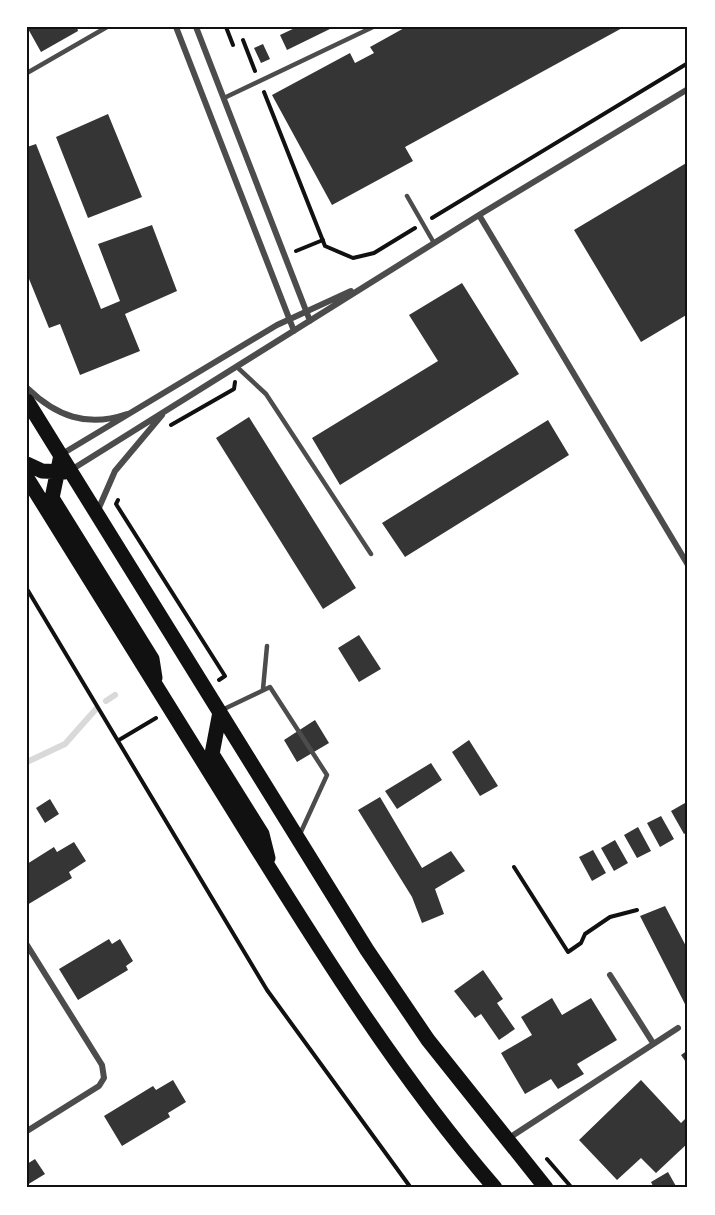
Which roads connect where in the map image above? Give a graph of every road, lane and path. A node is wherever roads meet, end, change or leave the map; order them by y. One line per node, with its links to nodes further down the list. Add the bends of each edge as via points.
1 (107, 27): 9 (lane)
2 (176, 27): 21 (street)
3 (196, 27): 12 (street)
4 (226, 27): 7 (path)
5 (373, 27): 10 (lane)
6 (243, 40): 10 (path)
7 (233, 45)
8 (688, 63): 15 (path)
9 (27, 73)
10 (260, 81): 12 (lane); 16 (path)
11 (688, 89): 14 (street)
12 (224, 98): 20 (street)
13 (407, 196): 15 (lane)
14 (479, 215): 17 (street); 37 (street)
15 (423, 224): 16 (path, via 374,253 353,258 326,246); 17 (lane)
16 (323, 240): 18 (path)
17 (434, 243): 19 (street)
18 (293, 252)
19 (370, 282): 20 (street); 22 (street)
20 (307, 309): 21 (street); 22 (street)
21 (288, 319): 23 (street); 28 (street)
22 (310, 321): 23 (street)
23 (294, 331): 24 (street)
24 (237, 367): 27 (street); 29 (path, via 234,389); 36 (lane, via 257,384 284,420)
25 (27, 388): 28 (street, via 49,407 72,418 99,420)
26 (27, 401): 30 (highway)
27 (168, 408): 32 (street); 35 (street, via 115,471)
28 (140, 409): 30 (street)
29 (165, 429)
30 (61, 455): 32 (highway)
31 (27, 464): 32 (highway, via 42,471)
32 (64, 472): 35 (highway); 41 (highway, via 52,498 152,659)
33 (27, 478): 41 (highway)
34 (120, 494): 40 (path, via 116,504 225,676)
35 (98, 513): 43 (highway)
36 (371, 554)
37 (688, 565)
38 (27, 589): 45 (path)
39 (267, 646): 42 (lane)
40 (215, 682)
41 (157, 687): 48 (highway)
42 (263, 689): 43 (lane); 46 (lane, via 270,687 327,775)
43 (220, 712): 46 (highway); 48 (highway, via 212,754 262,834)
44 (157, 718): 45 (path)
45 (119, 741): 56 (path, via 267,990)
46 (298, 838): 55 (highway, via 428,1040)
47 (514, 867): 49 (path, via 568,952 610,917)
48 (272, 872): 57 (highway, via 372,1028 440,1122)
49 (637, 910)
50 (27, 945): 54 (street, via 102,1065 104,1078 99,1086)
51 (610, 975): 53 (street)
52 (678, 1028): 53 (street)
53 (653, 1043): 55 (street)
54 (27, 1131)
55 (506, 1140): 58 (highway)
56 (411, 1188)
57 (495, 1188)
58 (546, 1188)

